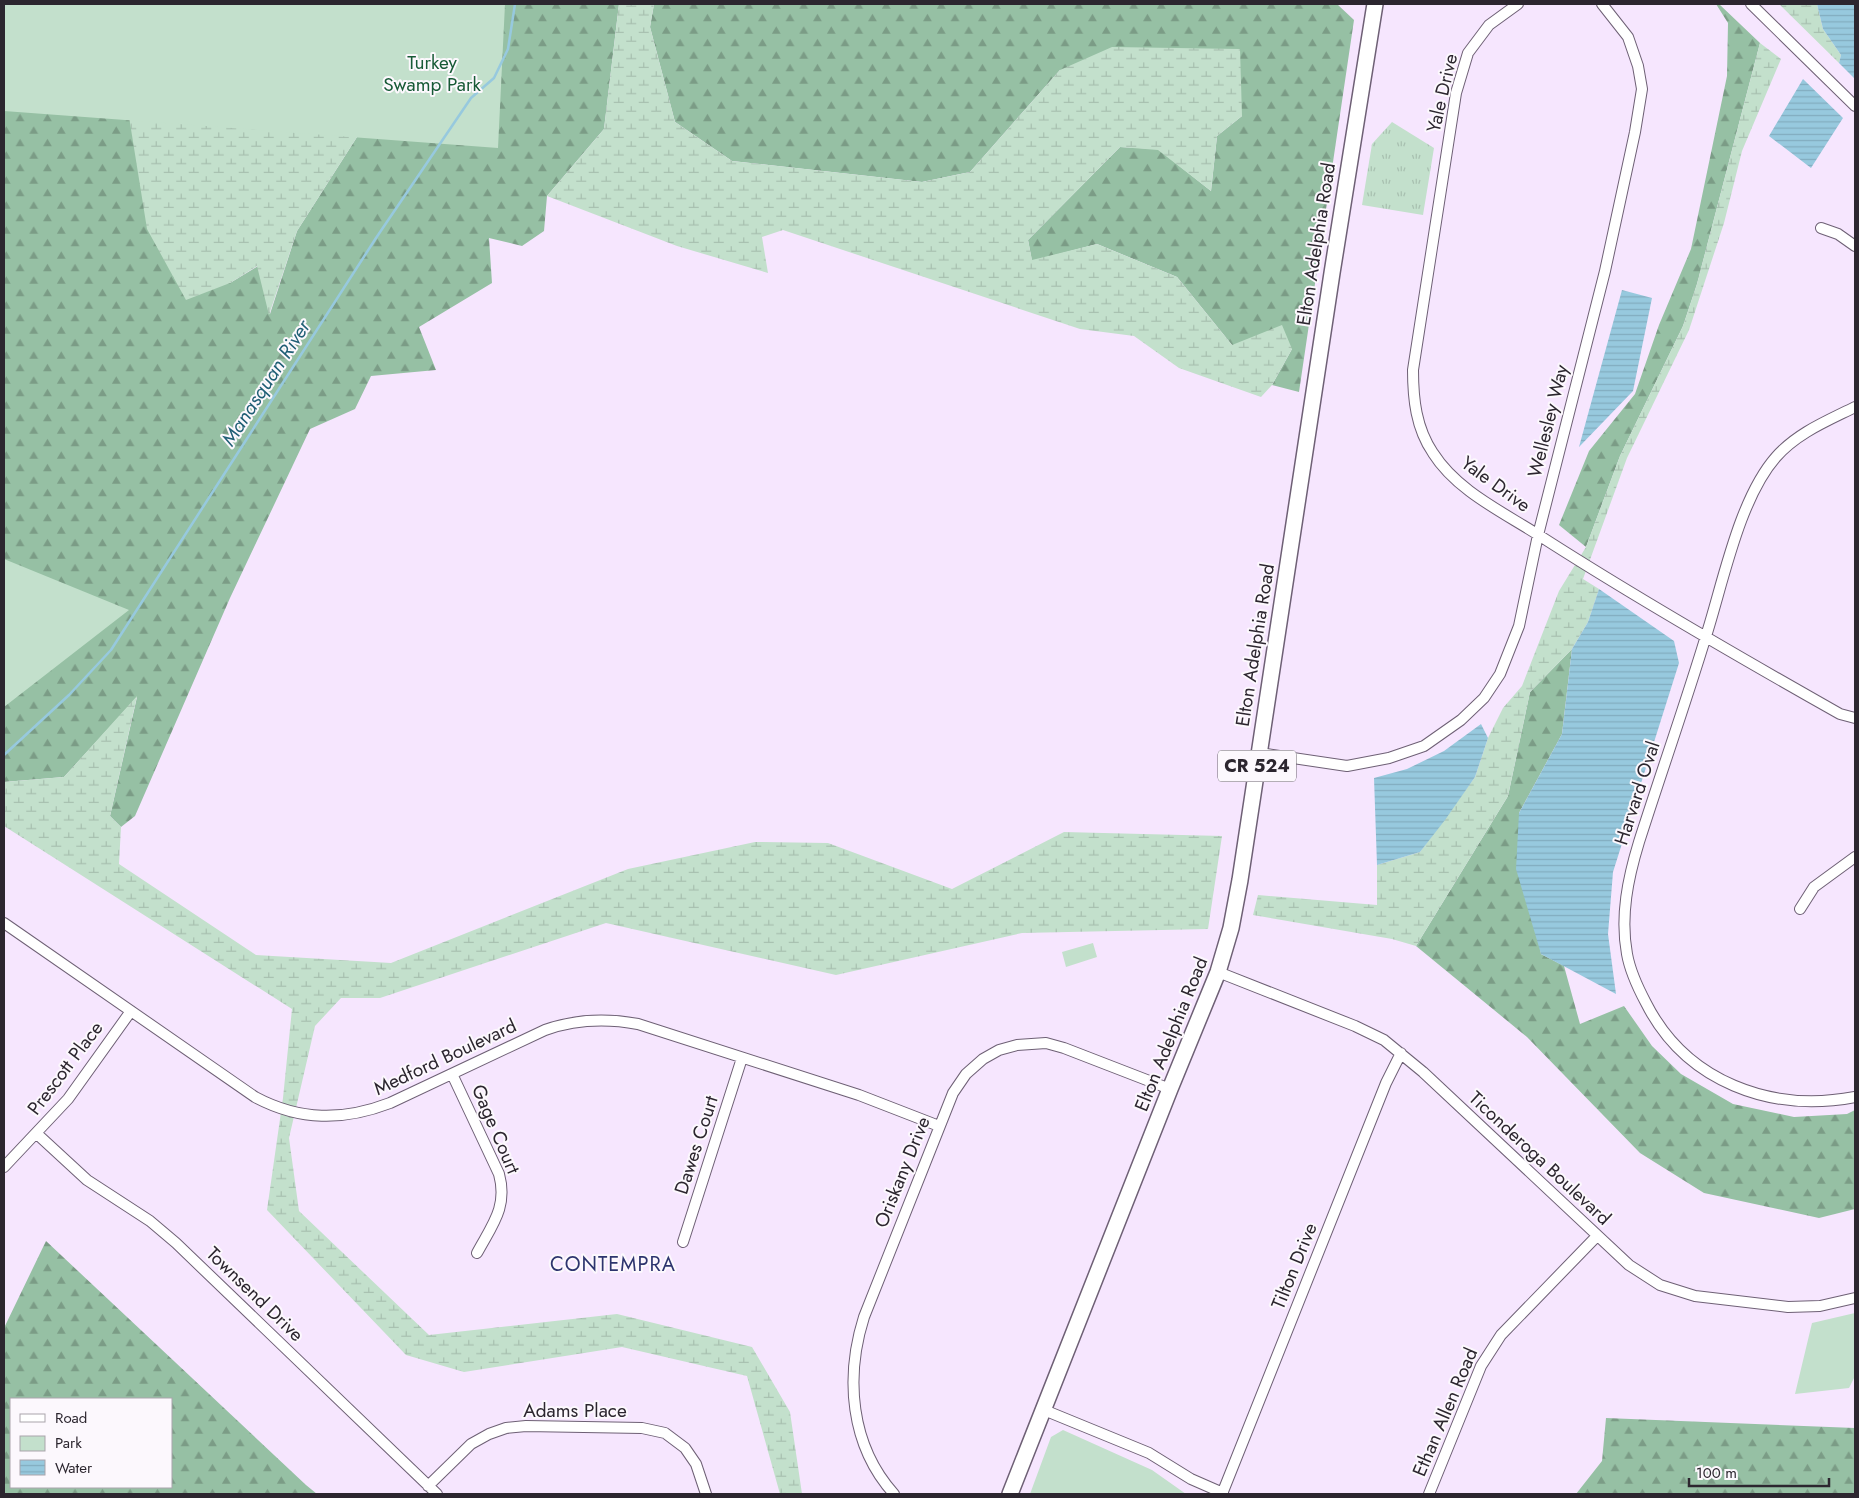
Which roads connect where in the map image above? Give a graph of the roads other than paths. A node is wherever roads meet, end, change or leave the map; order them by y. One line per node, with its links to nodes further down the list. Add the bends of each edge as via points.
1 (1375, 4): 12 (main road, Elton Adelphia Road / CR 524)
2 (1518, 4): 9 (street, Yale Drive, via 1489,25 1468,53 1456,93 1413,370 1413,393 1424,437 1449,473 1469,490)
3 (1602, 4): 9 (street, Wellesley Way, via 1628,37 1642,90 1605,271)
4 (1751, 4): 5 (street)
5 (1855, 106)
6 (1821, 228): 7 (street, via 1838,234)
7 (1855, 246)
8 (1855, 407): 10 (street, Harvard Oval, via 1802,434 1776,457 1761,478 1743,515)
9 (1538, 535): 10 (street, Yale Drive); 12 (street, Wellesley Way, via 1519,626 1500,674 1484,698 1461,720 1424,746 1389,758 1346,766)
10 (1706, 638): 11 (street, Yale Drive, via 1840,714); 22 (street, Harvard Oval, via 1631,869 1624,933 1633,976 1660,1028 1688,1057 1722,1080 1755,1093 1787,1100 1815,1102)
11 (1855, 718)
12 (1259, 753): 16 (main road, Elton Adelphia Road / CR 524, via 1231,928)
13 (1855, 858): 14 (street, via 1814,887)
14 (1800, 909)
15 (4, 923): 17 (street, Medford Boulevard)
16 (1218, 972): 18 (street, Ticonderoga Boulevard, via 1355,1026 1384,1040); 21 (main road, Elton Adelphia Road / CR 524)
17 (131, 1011): 20 (street, Medford Boulevard, via 255,1097 286,1110 330,1116 359,1114); 24 (street, Prescott Place, via 68,1099)
18 (1401, 1053): 26 (street, Ticonderoga Boulevard); 32 (street, Tilton Drive)
19 (742, 1058): 20 (street, Medford Boulevard, via 638,1024 592,1020 544,1030); 23 (street, Medford Boulevard, via 859,1095); 27 (street, Dawes Court)
20 (452, 1074): 28 (street, Gage Court, via 502,1185 500,1208)
21 (1170, 1090): 23 (street, Oriskany Drive, via 1064,1048 1022,1044 994,1052 966,1074 953,1093); 30 (main road, Elton Adelphia Road / CR 524)
22 (1855, 1096)
23 (939, 1126): 35 (street, Oriskany Drive, via 856,1345 852,1381 858,1427 873,1464)
24 (36, 1133): 25 (street, Prescott Place); 31 (street, Townsend Drive, via 88,1180 176,1242)
25 (4, 1167)
26 (1596, 1236): 29 (street, Ticonderoga Boulevard, via 1629,1266 1677,1292 1788,1307 1820,1306); 37 (street, Ethan Allen Road, via 1490,1350)
27 (682, 1242)
28 (477, 1253)
29 (1855, 1298)
30 (1044, 1410): 32 (street, via 1149,1452); 36 (main road, Elton Adelphia Road / CR 524)
31 (428, 1486): 33 (street, Townsend Drive); 34 (street, Adams Place, via 471,1444 506,1428 642,1428 665,1433 685,1448 696,1464)
32 (1223, 1493)
33 (437, 1494)
34 (706, 1494)
35 (894, 1494)
36 (1010, 1494)
37 (1429, 1494)

